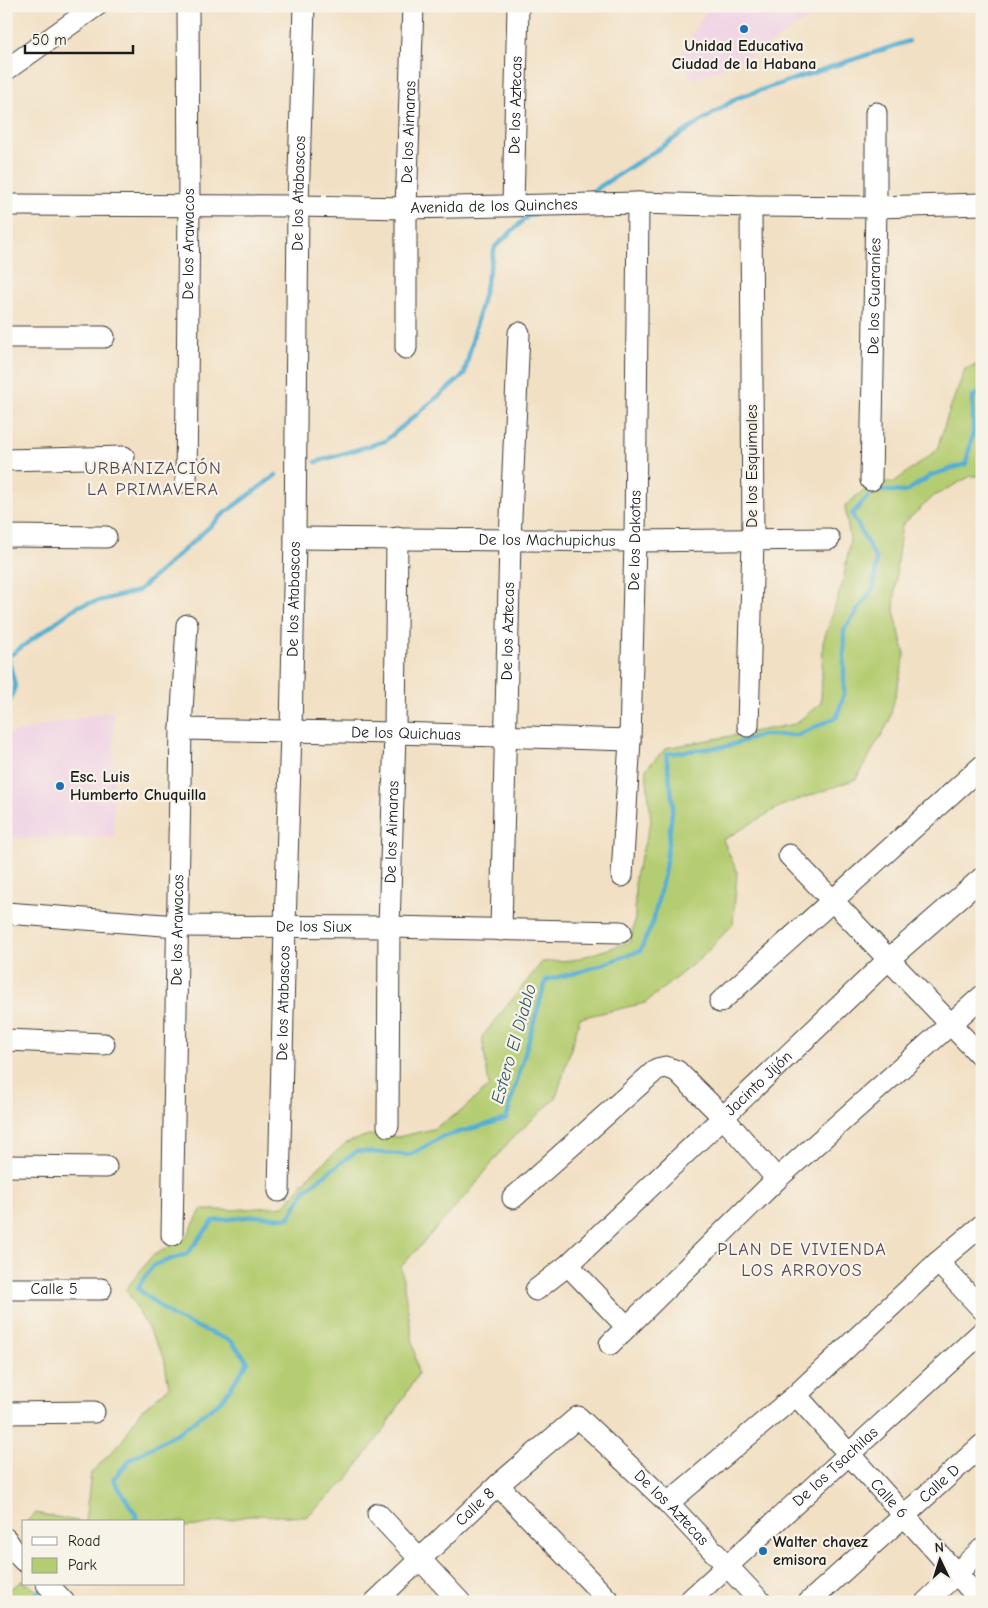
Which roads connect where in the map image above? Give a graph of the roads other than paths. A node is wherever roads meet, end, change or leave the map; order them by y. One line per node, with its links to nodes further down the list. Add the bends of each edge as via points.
1 (96, 6): 6 (street)
2 (188, 6): 11 (street, De los Arawacos)
3 (304, 6): 13 (street, De los Atabascos)
4 (412, 6): 16 (street, De los Aimaras)
5 (518, 6): 12 (street, De los Aztecas)
6 (6, 70)
7 (876, 113): 15 (street, De los Guaraníes)
8 (638, 203): 12 (street, Avenida de los Quinches); 14 (street, Avenida de los Quinches); 32 (street, De los Dakotas)
9 (982, 204): 15 (street, Avenida de los Quinches)
10 (6, 205): 11 (street, Avenida de los Quinches)
11 (189, 205): 13 (street, Avenida de los Quinches); 24 (street, De los Arawacos)
12 (513, 205): 16 (street, Avenida de los Quinches)
13 (298, 206): 16 (street, Avenida de los Quinches); 27 (street, De los Atabascos)
14 (751, 206): 15 (street, Avenida de los Quinches); 31 (street, De los Esquimales)
15 (876, 207): 23 (street, De los Guaraníes)
16 (406, 208): 20 (street, De los Aimaras)
17 (519, 333): 30 (street, De los Aztecas)
18 (6, 337): 19 (street)
19 (104, 337)
20 (406, 348)
21 (124, 457): 22 (street)
22 (6, 460)
23 (871, 480)
24 (186, 482)
25 (6, 536): 26 (street)
26 (106, 537)
27 (295, 538): 28 (street, De los Machupichus); 36 (street, De los Atabascos)
28 (396, 538): 30 (street, De los Machupichus); 37 (street, De los Aimaras)
29 (829, 539): 31 (street, De los Machupichus)
30 (510, 540): 32 (street, De los Machupichus); 38 (street, De los Aztecas)
31 (753, 540): 32 (street, De los Machupichus); 34 (street, De los Esquimales)
32 (635, 541): 39 (street, De los Dakotas)
33 (187, 625): 35 (street, De los Arawacos)
34 (748, 726)
35 (181, 729): 36 (street, De los Quichuas); 46 (street, De los Arawacos)
36 (291, 731): 37 (street, De los Quichuas); 47 (street, De los Atabascos)
37 (395, 733): 38 (street, De los Quichuas); 48 (street, De los Aimaras)
38 (506, 736): 39 (street, De los Quichuas); 49 (street, De los Aztecas)
39 (630, 740): 42 (street, De los Dakotas)
40 (982, 766): 44 (street)
41 (789, 855): 44 (street)
42 (622, 876)
43 (982, 878): 51 (street, Jacinto Jijón)
44 (833, 900): 51 (street); 53 (street)
45 (6, 913): 46 (street, De los Siux)
46 (177, 926): 47 (street, De los Siux); 66 (street, De los Arawacos)
47 (285, 926): 48 (street, De los Siux); 63 (street, De los Atabascos)
48 (389, 926): 49 (street, De los Siux); 59 (street, De los Aimaras)
49 (501, 930): 50 (street, De los Siux)
50 (621, 932)
51 (889, 960): 54 (street); 58 (street, Jacinto Jijón)
52 (982, 996): 54 (street)
53 (720, 1002)
54 (951, 1025): 57 (street); 62 (street)
55 (6, 1040): 56 (street)
56 (104, 1044)
57 (982, 1057)
58 (724, 1117): 62 (street); 64 (street, via 677,1070 657,1069); 68 (street, Jacinto Jijón)
59 (388, 1126)
60 (6, 1166): 61 (street)
61 (106, 1167)
62 (777, 1179): 73 (street)
63 (279, 1191)
64 (513, 1198)
65 (982, 1225): 67 (street)
66 (172, 1235)
67 (938, 1262): 72 (street); 76 (street)
68 (568, 1266): 71 (street, Jacinto Jijón); 73 (street)
69 (6, 1289): 70 (street, Calle 5)
70 (100, 1289)
71 (536, 1290)
72 (982, 1309)
73 (627, 1327): 75 (street)
74 (982, 1332): 81 (street, De los Tsachilas)
75 (610, 1344)
76 (796, 1395): 81 (street, Calle 6); 83 (street)
77 (94, 1412): 78 (street)
78 (6, 1413)
79 (578, 1417): 82 (street, Calle 8); 83 (street, De los Aztecas)
80 (982, 1446): 85 (street, Calle D)
81 (848, 1454): 85 (street, Calle 6); 88 (street, De los Tsachilas)
82 (498, 1485): 87 (street, Calle 8); 94 (street)
83 (668, 1503): 88 (street, De los Aztecas)
84 (378, 1514): 87 (street)
85 (904, 1515): 89 (street, Calle 6); 97 (street, Calle D)
86 (982, 1549): 89 (street)
87 (420, 1559): 92 (street, Calle 8); 93 (street)
88 (728, 1566): 95 (street, De los Tsachilas); 96 (street, De los Aztecas)
89 (957, 1574): 98 (street); 99 (street, Calle 6)
90 (48, 1586): 91 (street)
91 (64, 1602)
92 (375, 1602)
93 (460, 1602)
94 (610, 1602)
95 (688, 1602)
96 (761, 1602)
97 (809, 1602)
98 (926, 1602)
99 (982, 1602)

